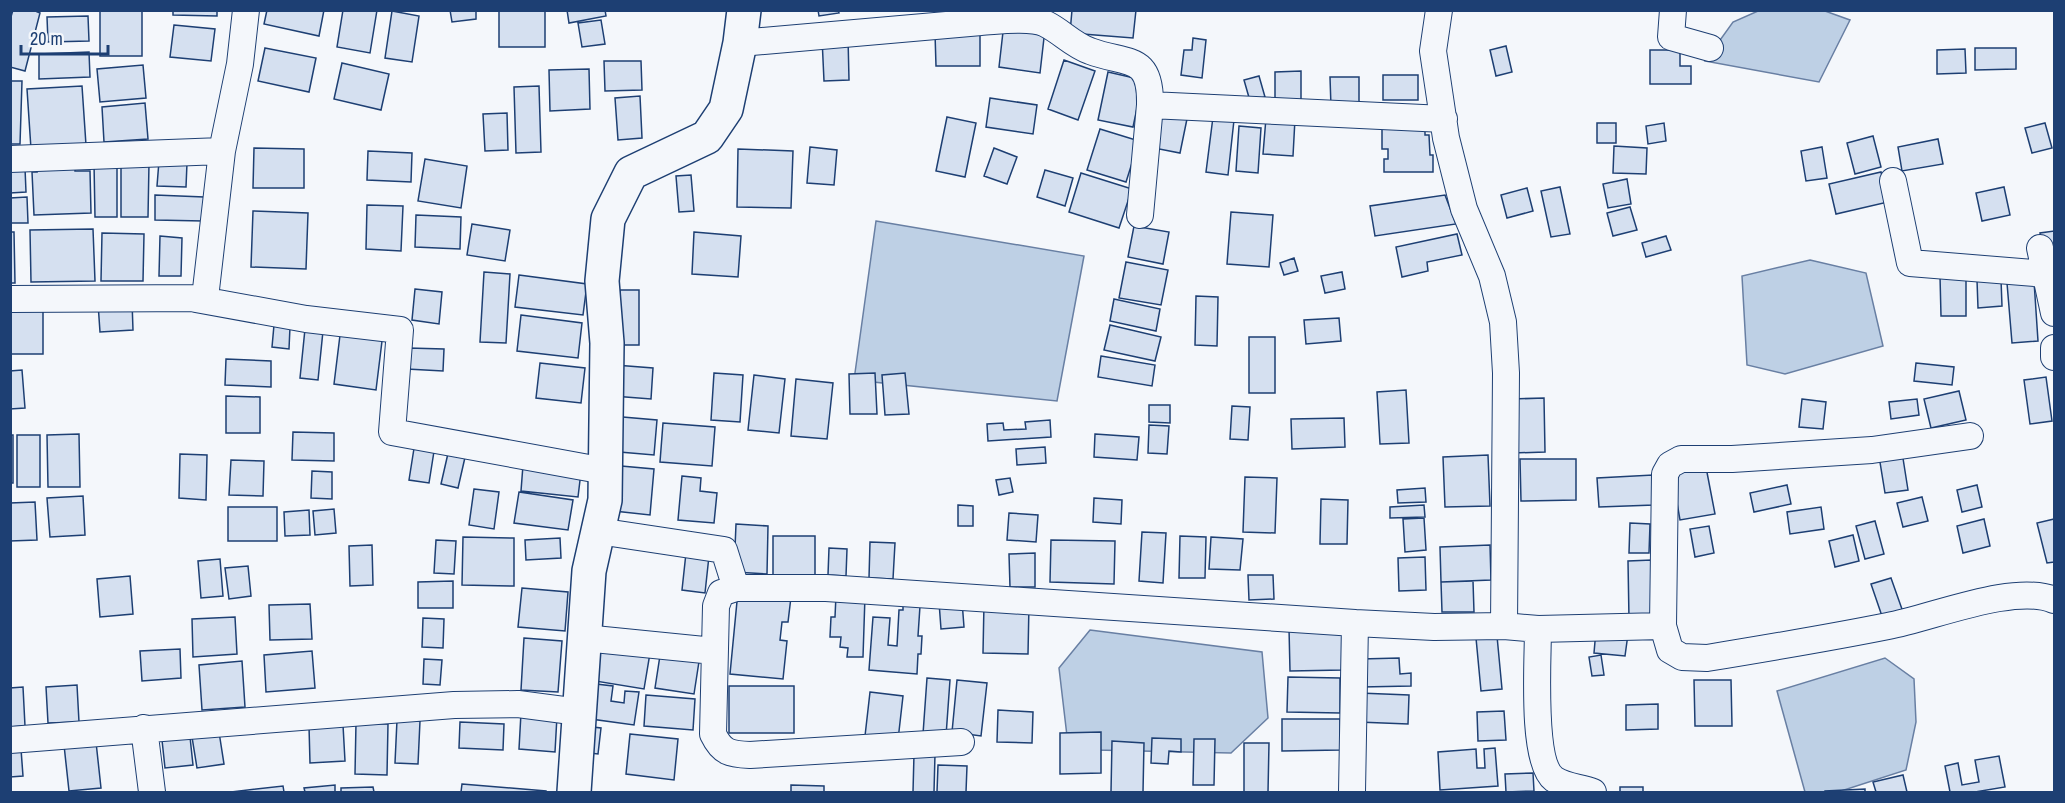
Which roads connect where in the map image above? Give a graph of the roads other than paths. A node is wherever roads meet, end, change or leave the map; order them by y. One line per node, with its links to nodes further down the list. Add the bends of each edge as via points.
1 (246, 10): 9 (street, via 240,64)
2 (744, 10): 5 (street)
3 (1439, 10): 8 (street, via 1433,51)
4 (1673, 10): 6 (street, via 1671,37)
5 (740, 44): 7 (street, via 981,22 1044,22 1090,52 1134,62 1144,72 1150,88); 21 (street, via 726,109 707,137 631,173 608,219 602,281 607,343)
6 (1710, 48)
7 (1150, 105): 8 (street); 12 (street)
8 (1444, 119): 26 (street, via 1464,209 1492,276 1503,322)
9 (222, 151): 10 (street); 16 (street, via 205,297)
10 (10, 159)
11 (1893, 181): 14 (street, via 1910,263)
12 (1140, 215)
13 (2040, 248): 14 (street)
14 (2046, 274): 17 (street)
15 (10, 299): 16 (street)
16 (196, 299): 21 (street, via 306,319 400,330 392,432)
17 (2055, 313)
18 (2055, 348): 19 (street)
19 (2055, 357)
20 (1970, 436): 27 (street, via 1872,450 1681,459 1670,465 1665,474)
21 (605, 471): 22 (street, via 605,500)
22 (598, 531): 23 (street, via 724,550); 29 (street, via 589,571)
23 (736, 588): 25 (street, via 902,592); 30 (street, via 721,593 716,606)
24 (2055, 600): 27 (street, via 2024,595 2002,598 1892,626 1707,658 1682,657 1670,650)
25 (1355, 623): 26 (street); 37 (street)
26 (1504, 626): 28 (street)
27 (1663, 626): 28 (street)
28 (1538, 628): 38 (street, via 1539,742 1543,761 1552,778)
29 (584, 638): 30 (street); 31 (street)
30 (714, 651): 34 (street, via 713,734 718,746 731,754)
31 (579, 712): 32 (street, via 518,704 454,705); 36 (street)
32 (144, 728): 33 (street); 35 (street)
33 (10, 740)
34 (961, 742)
35 (152, 792)
36 (574, 792)
37 (1352, 792)
38 (1593, 792)

